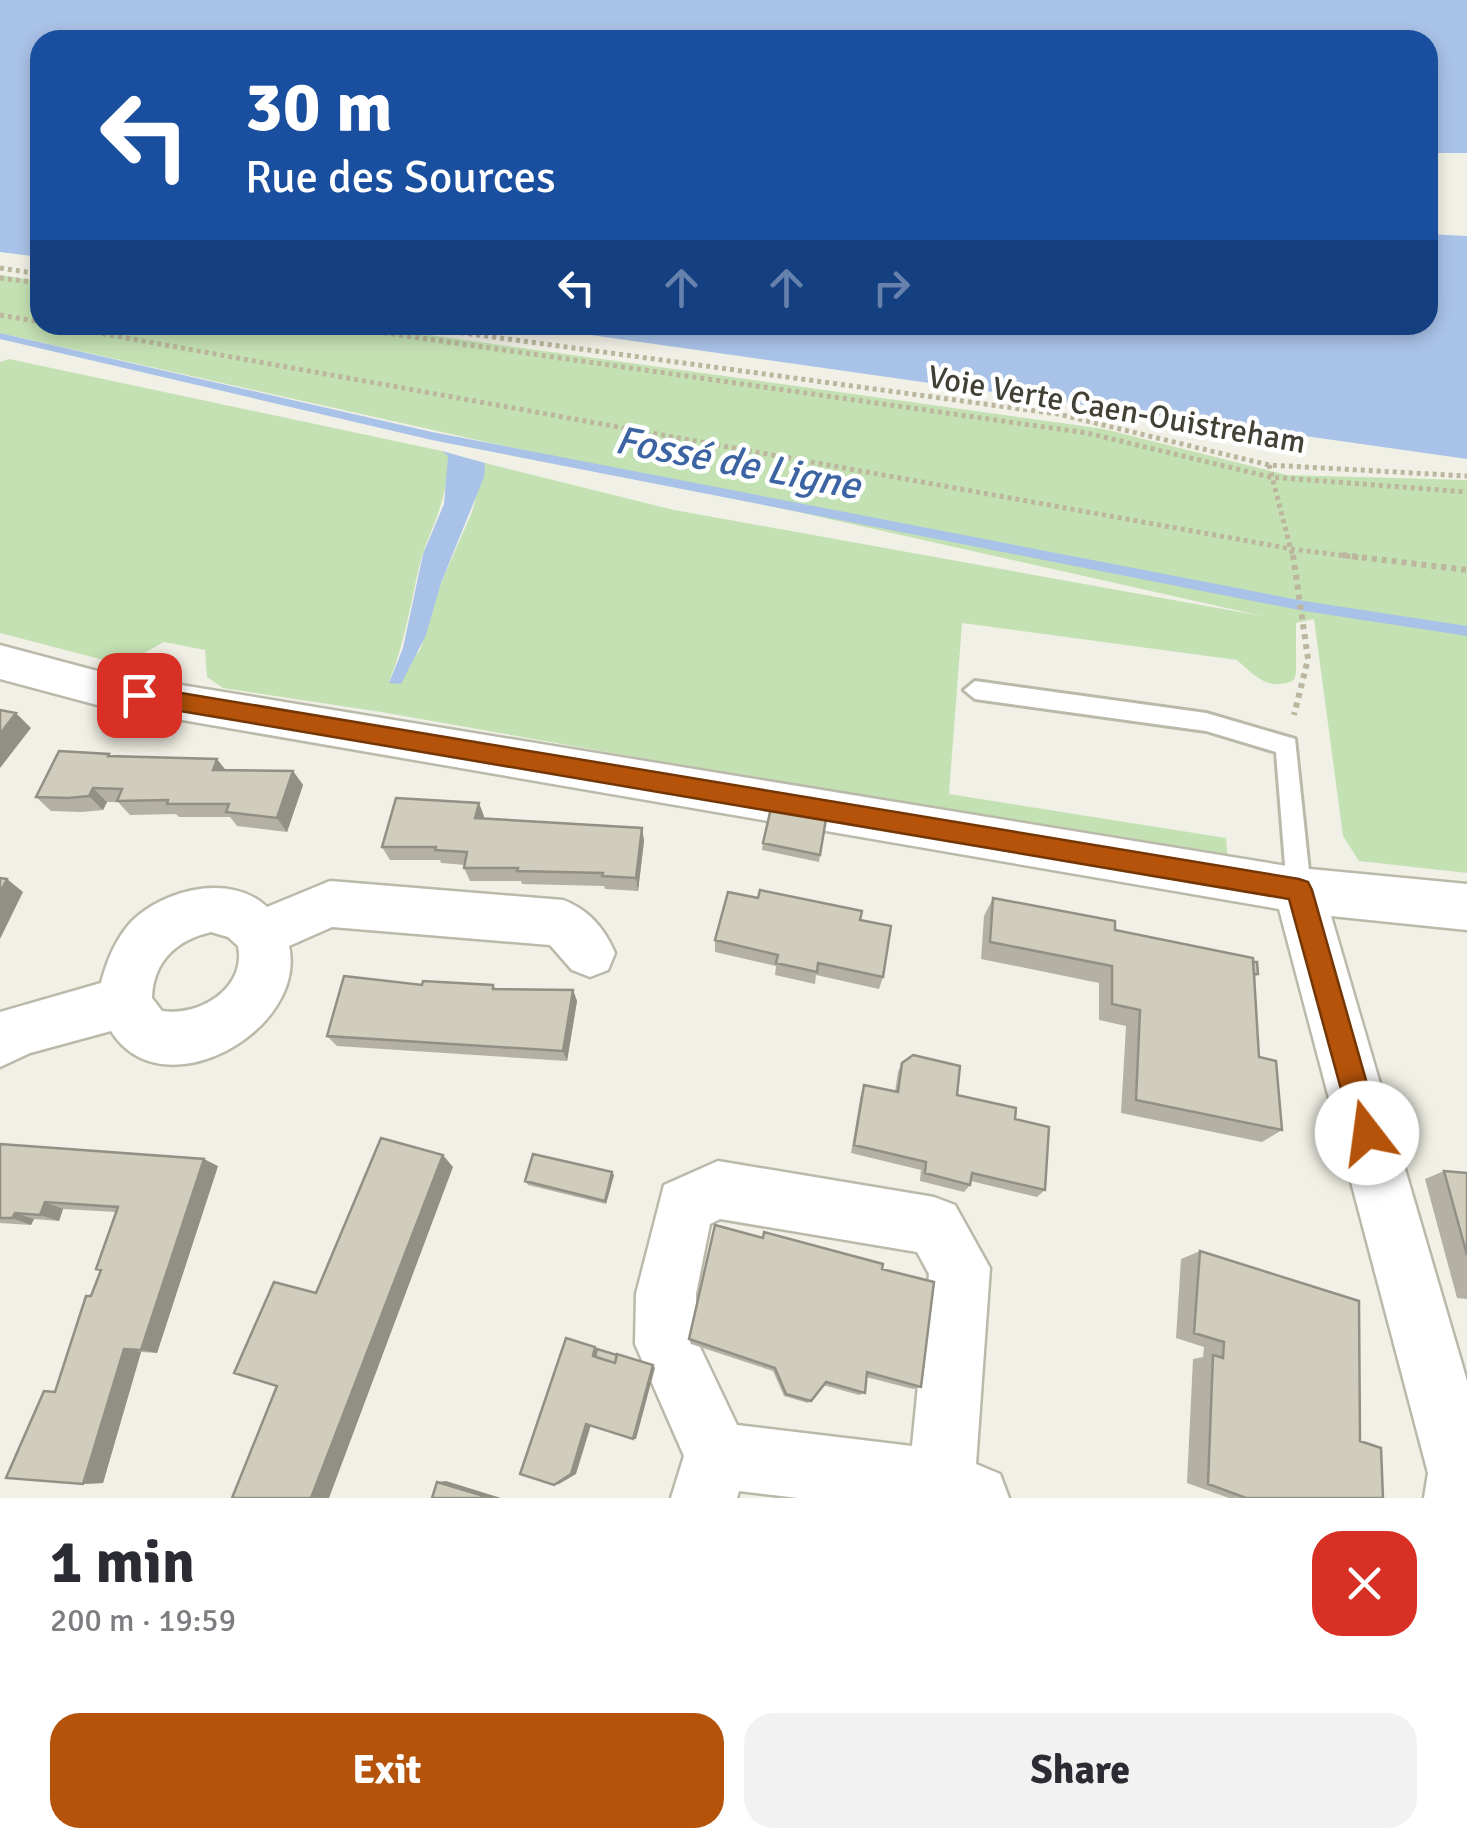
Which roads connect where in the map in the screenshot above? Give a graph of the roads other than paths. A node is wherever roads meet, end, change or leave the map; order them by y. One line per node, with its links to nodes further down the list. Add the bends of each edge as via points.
1 (0, 662): 3 (street, via 101,688)
2 (975, 690): 3 (lane, via 1206,722 1286,746)
3 (1299, 890): 4 (street); 11 (street, via 1460,1473)
4 (1467, 907)
5 (261, 934): 6 (street, via 330,904 564,923); 7 (street, via 232,911 200,912 167,924 133,960); 7 (street, via 264,974 254,996 216,1030 168,1040 147,1033)
6 (590, 954)
7 (124, 1002): 8 (street)
8 (0, 1041)
9 (711, 1477): 10 (street); 10 (street, via 666,1344 666,1294 686,1206 718,1190 934,1226 960,1268)
10 (959, 1491)
11 (1458, 1498)

